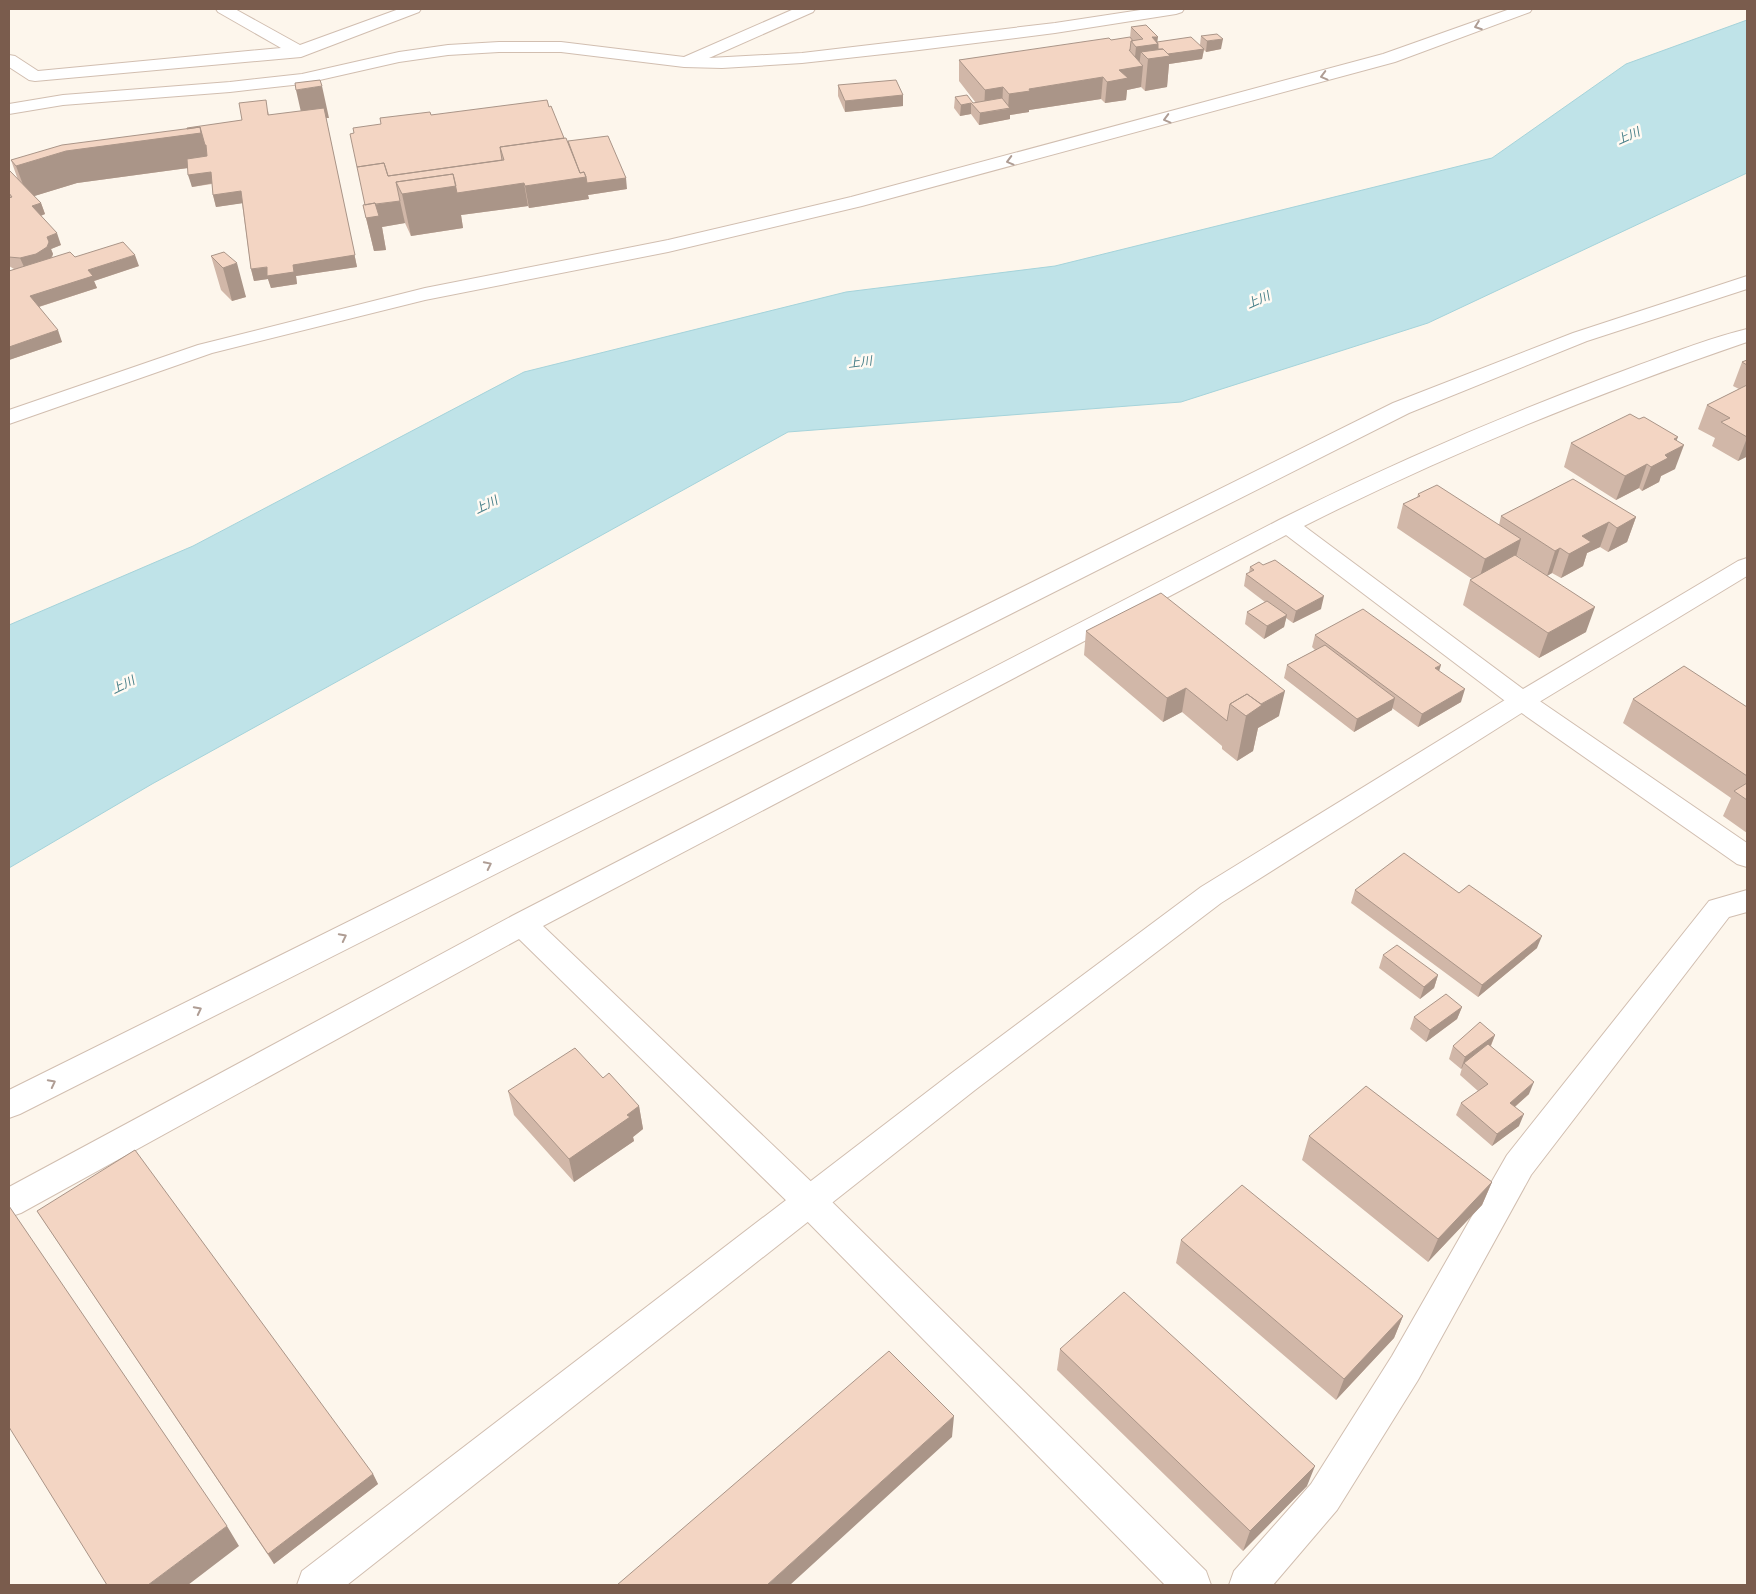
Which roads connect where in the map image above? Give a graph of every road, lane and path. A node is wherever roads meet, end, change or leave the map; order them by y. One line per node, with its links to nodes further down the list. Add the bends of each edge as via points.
1 (224, 9): 8 (street)
2 (413, 9): 8 (street)
3 (807, 9): 10 (street)
4 (1094, 9): 7 (street)
5 (1176, 9): 7 (street)
6 (1524, 9): 15 (street, one-way to 15, via 1390,58 855,202 668,246 425,294 205,350)
7 (1055, 28): 10 (street, via 802,58)
8 (298, 51): 9 (street, via 35,76); 11 (street)
9 (9, 60)
10 (684, 62): 11 (street, via 561,47 499,47 440,51)
11 (340, 69): 12 (street, via 302,79 62,100)
12 (9, 109)
13 (1747, 282): 22 (street, one-way to 13, via 1401,408 1580,337)
14 (1747, 335): 16 (street, via 1534,413 1359,488)
15 (9, 417)
16 (1286, 525): 18 (street); 21 (street)
17 (1747, 566): 18 (street)
18 (1522, 701): 19 (street); 23 (street, via 1211,895)
19 (1747, 857)
20 (1747, 901): 27 (street, via 1719,909 1519,1165 1405,1368 1324,1497)
21 (522, 924): 23 (street); 24 (street)
22 (9, 1105)
23 (810, 1202): 25 (street); 26 (street)
24 (9, 1203)
25 (316, 1585)
26 (1192, 1585)
27 (1248, 1585)

